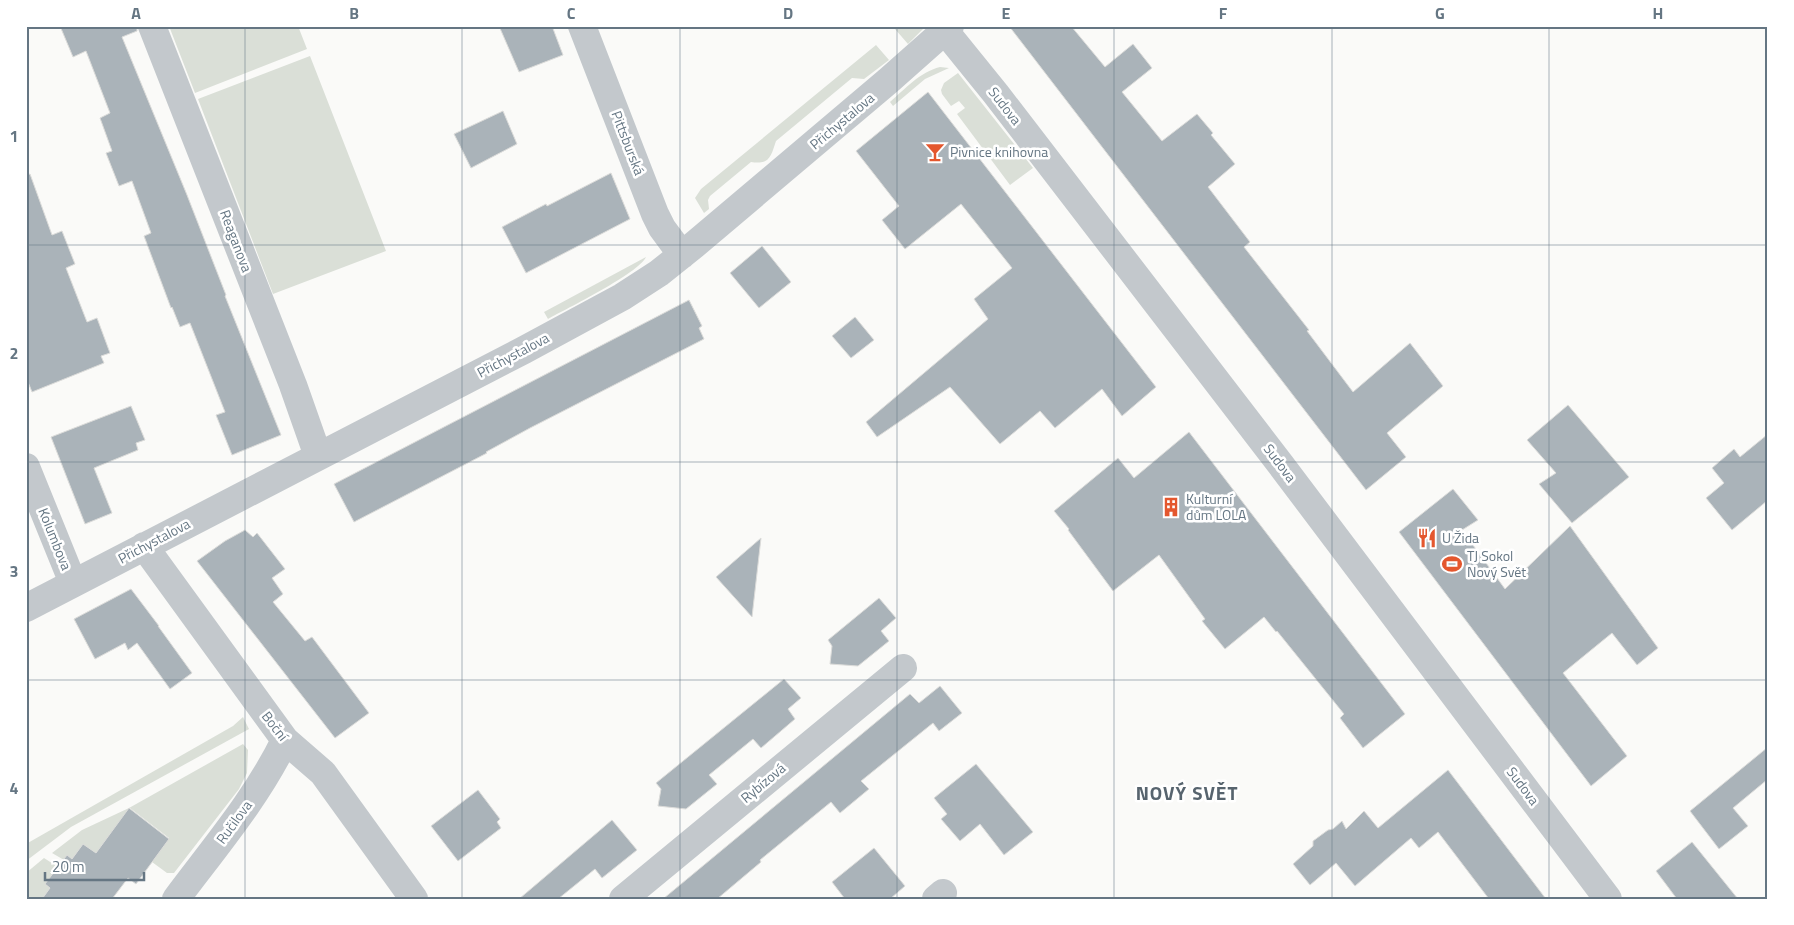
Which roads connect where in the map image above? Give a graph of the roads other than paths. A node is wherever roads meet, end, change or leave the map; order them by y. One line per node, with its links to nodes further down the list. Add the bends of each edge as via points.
1 (152, 26): 5 (street, Reaganova)
2 (582, 26): 4 (street, Pittsburská, via 655,214)
3 (947, 29): 4 (street, Přichystalova); 15 (street, Sudova)
4 (682, 255): 5 (street, Přichystalova, via 608,305)
5 (318, 456): 7 (street, Přichystalova)
6 (26, 467): 8 (street, Kolumbova)
7 (144, 546): 8 (street, Přichystalova); 11 (street, Boční)
8 (73, 583): 9 (street, Přichystalova)
9 (26, 608)
10 (903, 668): 14 (street, Rybízová)
11 (284, 740): 12 (street, Ručilova, via 274,763 244,809); 13 (street, Boční, via 323,773)
12 (176, 899)
13 (414, 899)
14 (623, 899)
15 (1608, 899)

